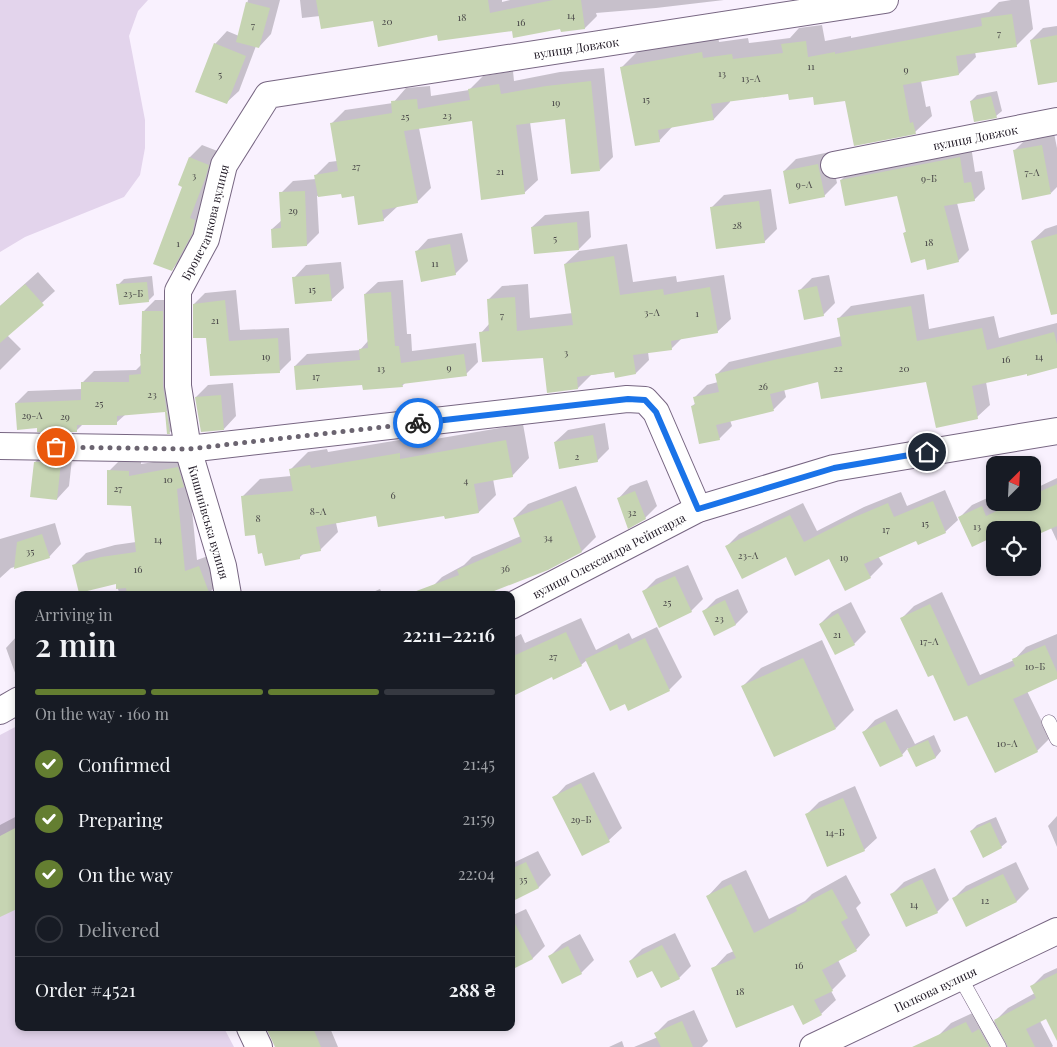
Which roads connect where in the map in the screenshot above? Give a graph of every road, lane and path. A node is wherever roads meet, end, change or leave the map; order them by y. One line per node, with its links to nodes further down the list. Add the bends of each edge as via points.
1 (885, 0): 2 (street, вулиця Довжок)
2 (268, 95): 7 (street, Бронетанкова вулиця, via 224,165 206,240 178,291 178,386)
3 (1057, 121): 4 (street, вулиця Довжок)
4 (834, 165)
5 (1057, 431): 8 (street, вулиця Олександра Рейнгарда, via 834,468)
6 (0, 446): 7 (street, Кишинівська вулиця)
7 (188, 449): 8 (street, Кишинівська вулиця, via 628,399 645,400 656,412); 9 (street, Кишинівська вулиця, via 224,566)
8 (698, 509): 10 (street, вулиця Олександра Рейнгарда)
9 (227, 591)
10 (515, 604)
11 (15, 702): 12 (street)
12 (0, 711)
13 (1048, 722): 14 (lane)
14 (1057, 739)
15 (1057, 931): 16 (street, Полкова вулиця)
16 (960, 977): 19 (street, Полкова вулиця); 20 (lane)
17 (251, 1031): 18 (street)
18 (259, 1047)
19 (813, 1047)
20 (999, 1047)

